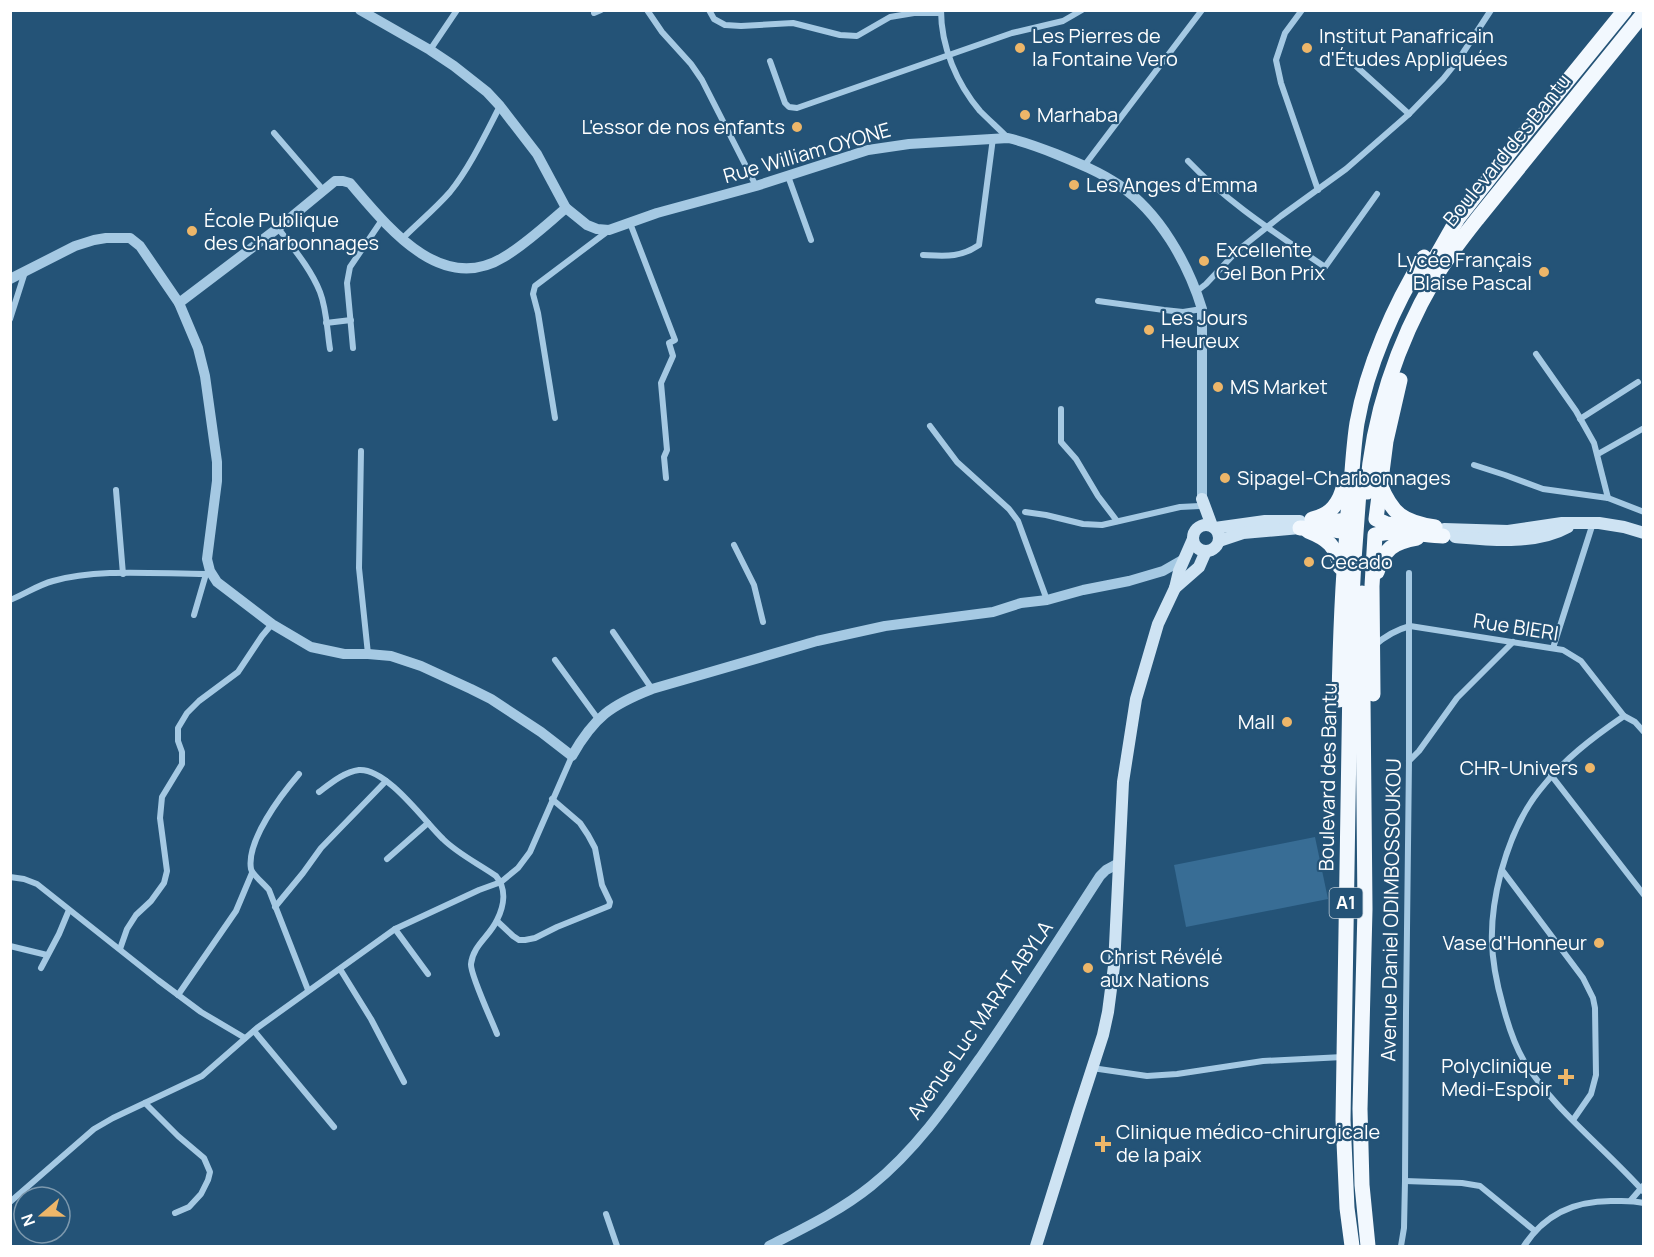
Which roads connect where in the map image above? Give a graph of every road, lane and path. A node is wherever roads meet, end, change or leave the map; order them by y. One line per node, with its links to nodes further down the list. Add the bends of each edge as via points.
1 (360, 10): 12 (street)
2 (457, 10): 12 (street)
3 (647, 10): 24 (street, via 702,80)
4 (710, 10): 10 (street, via 714,19 725,25 793,23 857,36 890,17)
5 (1082, 10): 13 (street, via 1063,21)
6 (1202, 10): 22 (street)
7 (1302, 10): 25 (street, via 1285,33 1276,60)
8 (1491, 10): 17 (street, via 1459,59)
9 (1625, 10): 29 (highway, Boulevard des Bantu)
10 (941, 12): 13 (street)
11 (1644, 13): 61 (highway, Boulevard des Bantu, via 1478,218 1435,278 1401,349 1378,419)
12 (430, 51): 16 (street, via 471,79)
13 (948, 55): 15 (street, via 797,108 785,103); 20 (street, via 968,95)
14 (1347, 58): 17 (street)
15 (770, 62)
16 (500, 106): 28 (street, via 537,154); 35 (street, via 451,190)
17 (1409, 114): 25 (street)
18 (274, 133): 26 (street)
19 (993, 138): 20 (street, Rue William OYONE); 23 (street, Rue William OYONE, via 868,150); 37 (street, via 979,245 956,256)
20 (1008, 138): 22 (street, Rue William OYONE)
21 (1188, 161): 32 (street, via 1214,187)
22 (1084, 166): 40 (street, Rue William OYONE, via 1121,186 1152,215 1173,244)
23 (788, 176): 24 (street, Rue William OYONE); 36 (street)
24 (756, 186): 31 (street, Rue William OYONE)
25 (1318, 190): 32 (street)
26 (324, 191): 30 (street, via 335,181 350,183); 33 (street)
27 (1377, 194): 32 (street, via 1325,267)
28 (566, 208): 34 (street, via 587,225); 35 (street, via 504,258 470,270 439,263)
29 (1458, 218): 56 (highway, via 1448,224 1419,265 1392,320 1370,372); 61 (highway, Boulevard des Bantu, via 1417,290 1381,379 1365,442)
30 (382, 220): 35 (street); 45 (street, via 350,267 347,283)
31 (630, 223): 34 (street, Rue William OYONE); 60 (street, via 675,340 669,343 673,356 661,384)
32 (1268, 227): 40 (street)
33 (278, 228): 42 (street); 46 (street, via 314,280)
34 (609, 230): 52 (street, via 534,286)
35 (402, 239)
36 (811, 240)
37 (923, 255)
38 (25, 272): 39 (street); 42 (street, via 75,246 106,238 130,238 140,246); 44 (street)
39 (10, 279)
40 (1197, 291): 43 (street, Rue William OYONE)
41 (1098, 301): 43 (street, via 1183,312)
42 (179, 303): 81 (street, via 198,348 216,447 217,481)
43 (1202, 309): 64 (street, Rue William OYONE)
44 (10, 319)
45 (351, 320): 46 (street); 47 (street)
46 (327, 323): 48 (street)
47 (353, 348)
48 (330, 349)
49 (1536, 354): 53 (street)
50 (1638, 381): 53 (street)
51 (1061, 409): 67 (street, via 1061,442)
52 (555, 418)
53 (1580, 419): 58 (street)
54 (930, 426): 88 (street, via 957,462 1018,521)
55 (1644, 429): 58 (street)
56 (1354, 447): 69 (highway, via 1336,505 1323,516); 70 (highway)
57 (361, 451): 97 (street, via 359,568)
58 (1598, 454): 63 (street)
59 (1474, 465): 63 (street, via 1543,489)
60 (666, 478)
61 (1369, 489): 72 (highway); 73 (highway, via 1386,499 1403,518); 80 (highway)
62 (116, 490): 83 (street)
63 (1608, 498): 66 (street)
64 (1201, 502): 67 (street); 71 (main road); 74 (main road)
65 (1025, 512): 67 (street, via 1083,524)
66 (1644, 512)
67 (1117, 521)
68 (1593, 523): 73 (main road, via 1510,540); 75 (main road); 96 (street)
69 (1300, 524): 70 (highway, via 1334,529); 71 (main road, via 1265,521); 76 (main road); 86 (highway, via 1335,550)
70 (1347, 526): 72 (highway, via 1352,539 1360,542 1368,540); 72 (highway, via 1352,513 1361,510 1370,513); 86 (highway)
71 (1214, 527): 74 (main road, via 1205,525); 76 (main road)
72 (1375, 527): 73 (highway, via 1399,533); 84 (highway)
73 (1443, 532): 84 (highway, via 1394,545 1384,554)
74 (1195, 533): 78 (main road, via 1196,546); 79 (main road)
75 (1644, 533)
76 (1219, 541): 78 (main road, via 1214,549)
77 (734, 545): 90 (street, via 754,585)
78 (1206, 551): 85 (main road, via 1198,567)
79 (1184, 559): 85 (main road); 88 (street, via 1163,571)
80 (1358, 560): 119 (highway, Boulevard des Bantu / A1, via 1351,617); 120 (highway, Boulevard des Bantu / A1)
81 (208, 573): 83 (street); 89 (street); 91 (street)
82 (1409, 573): 92 (street, Avenue Daniel ODIMBOSSOUKOU)
83 (123, 574): 87 (street, via 55,580)
84 (1372, 586): 95 (highway)
85 (1174, 588): 112 (main road, via 1158,624 1136,699 1123,782)
86 (1343, 589): 119 (highway, via 1339,769)
87 (10, 600)
88 (1047, 600): 99 (street, via 817,641)
89 (194, 615)
90 (763, 622)
91 (272, 624): 97 (street, via 310,647); 125 (street, via 238,672 186,713 178,728 182,764 162,797 160,818 167,871 164,883 136,915)
92 (1410, 626): 94 (street, Rue BIERI); 95 (street, via 1396,630); 104 (street, Avenue Daniel ODIMBOSSOUKOU)
93 (613, 632): 99 (street)
94 (1513, 642): 96 (street, Rue BIERI); 104 (street, via 1457,698)
95 (1372, 648): 120 (highway, via 1370,882)
96 (1553, 648): 100 (street, Rue BIERI, via 1581,661)
97 (369, 654): 103 (street, via 401,659 471,688)
98 (555, 660): 101 (street)
99 (652, 689): 101 (street, via 620,702)
100 (1624, 716): 102 (street, Rue BIERI); 106 (street, via 1582,746)
101 (598, 719): 103 (street)
102 (1644, 732)
103 (572, 756): 109 (street)
104 (1409, 761): 141 (street, Avenue Daniel ODIMBOSSOUKOU)
105 (299, 774): 114 (street, via 281,796 258,837 252,851)
106 (1551, 776): 113 (street, via 1519,823); 117 (street)
107 (386, 781): 108 (street, via 360,770 345,774); 110 (street); 118 (street, via 321,848)
108 (319, 792)
109 (552, 799): 116 (street, via 530,852); 122 (street, via 579,823 595,848 609,906 525,940 513,936)
110 (428, 823): 111 (street); 116 (street, via 450,846)
111 (387, 859)
112 (1119, 863): 136 (main road, via 1112,990); 151 (street, Avenue Luc MARAT ABYLA, via 1100,876 987,1048 911,1148 853,1199)
113 (1502, 870): 139 (street, via 1493,905 1491,935 1495,978 1505,1016 1524,1061); 139 (street, via 1593,998 1596,1075 1591,1094)
114 (252, 873): 118 (street, via 269,891); 131 (street, via 236,911)
115 (10, 877): 121 (street, via 37,884)
116 (501, 882): 122 (street, via 504,895); 123 (street)
117 (1644, 895)
118 (275, 907): 130 (street)
119 (1346, 909): 135 (highway, Boulevard des Bantu / A1)
120 (1365, 909): 154 (highway, Boulevard des Bantu / A1, via 1360,1126)
121 (69, 910): 125 (street); 126 (street)
122 (497, 921): 133 (street, via 474,951 471,968)
123 (395, 929): 128 (street); 129 (street)
124 (10, 946): 126 (street)
125 (120, 950): 131 (street)
126 (47, 955): 127 (street)
127 (41, 968)
128 (340, 969): 130 (street); 137 (street)
129 (428, 974)
130 (308, 990): 132 (street)
131 (178, 995): 134 (street)
132 (254, 1031): 134 (street); 140 (street)
133 (497, 1034)
134 (245, 1038): 138 (street, via 202,1076)
135 (1344, 1057): 136 (street, via 1263,1061 1147,1076); 153 (highway, Boulevard des Bantu / A1, via 1345,1158)
136 (1092, 1068): 152 (main road)
137 (404, 1082)
138 (145, 1103): 144 (street, via 94,1129); 146 (street, via 204,1158 210,1172 201,1194 189,1208)
139 (1573, 1120): 142 (street)
140 (334, 1127)
141 (1405, 1181): 148 (street, via 1480,1186); 149 (street, Avenue Daniel ODIMBOSSOUKOU)
142 (1643, 1188): 143 (street)
143 (1631, 1200): 145 (street); 148 (street, via 1580,1204 1556,1214)
144 (10, 1202)
145 (1644, 1203)
146 (175, 1213)
147 (606, 1214): 150 (street)
148 (1535, 1231): 155 (street)
149 (1402, 1245)
150 (616, 1246)
151 (769, 1246)
152 (1036, 1246)
153 (1352, 1246)
154 (1368, 1246)
155 (1524, 1246)

